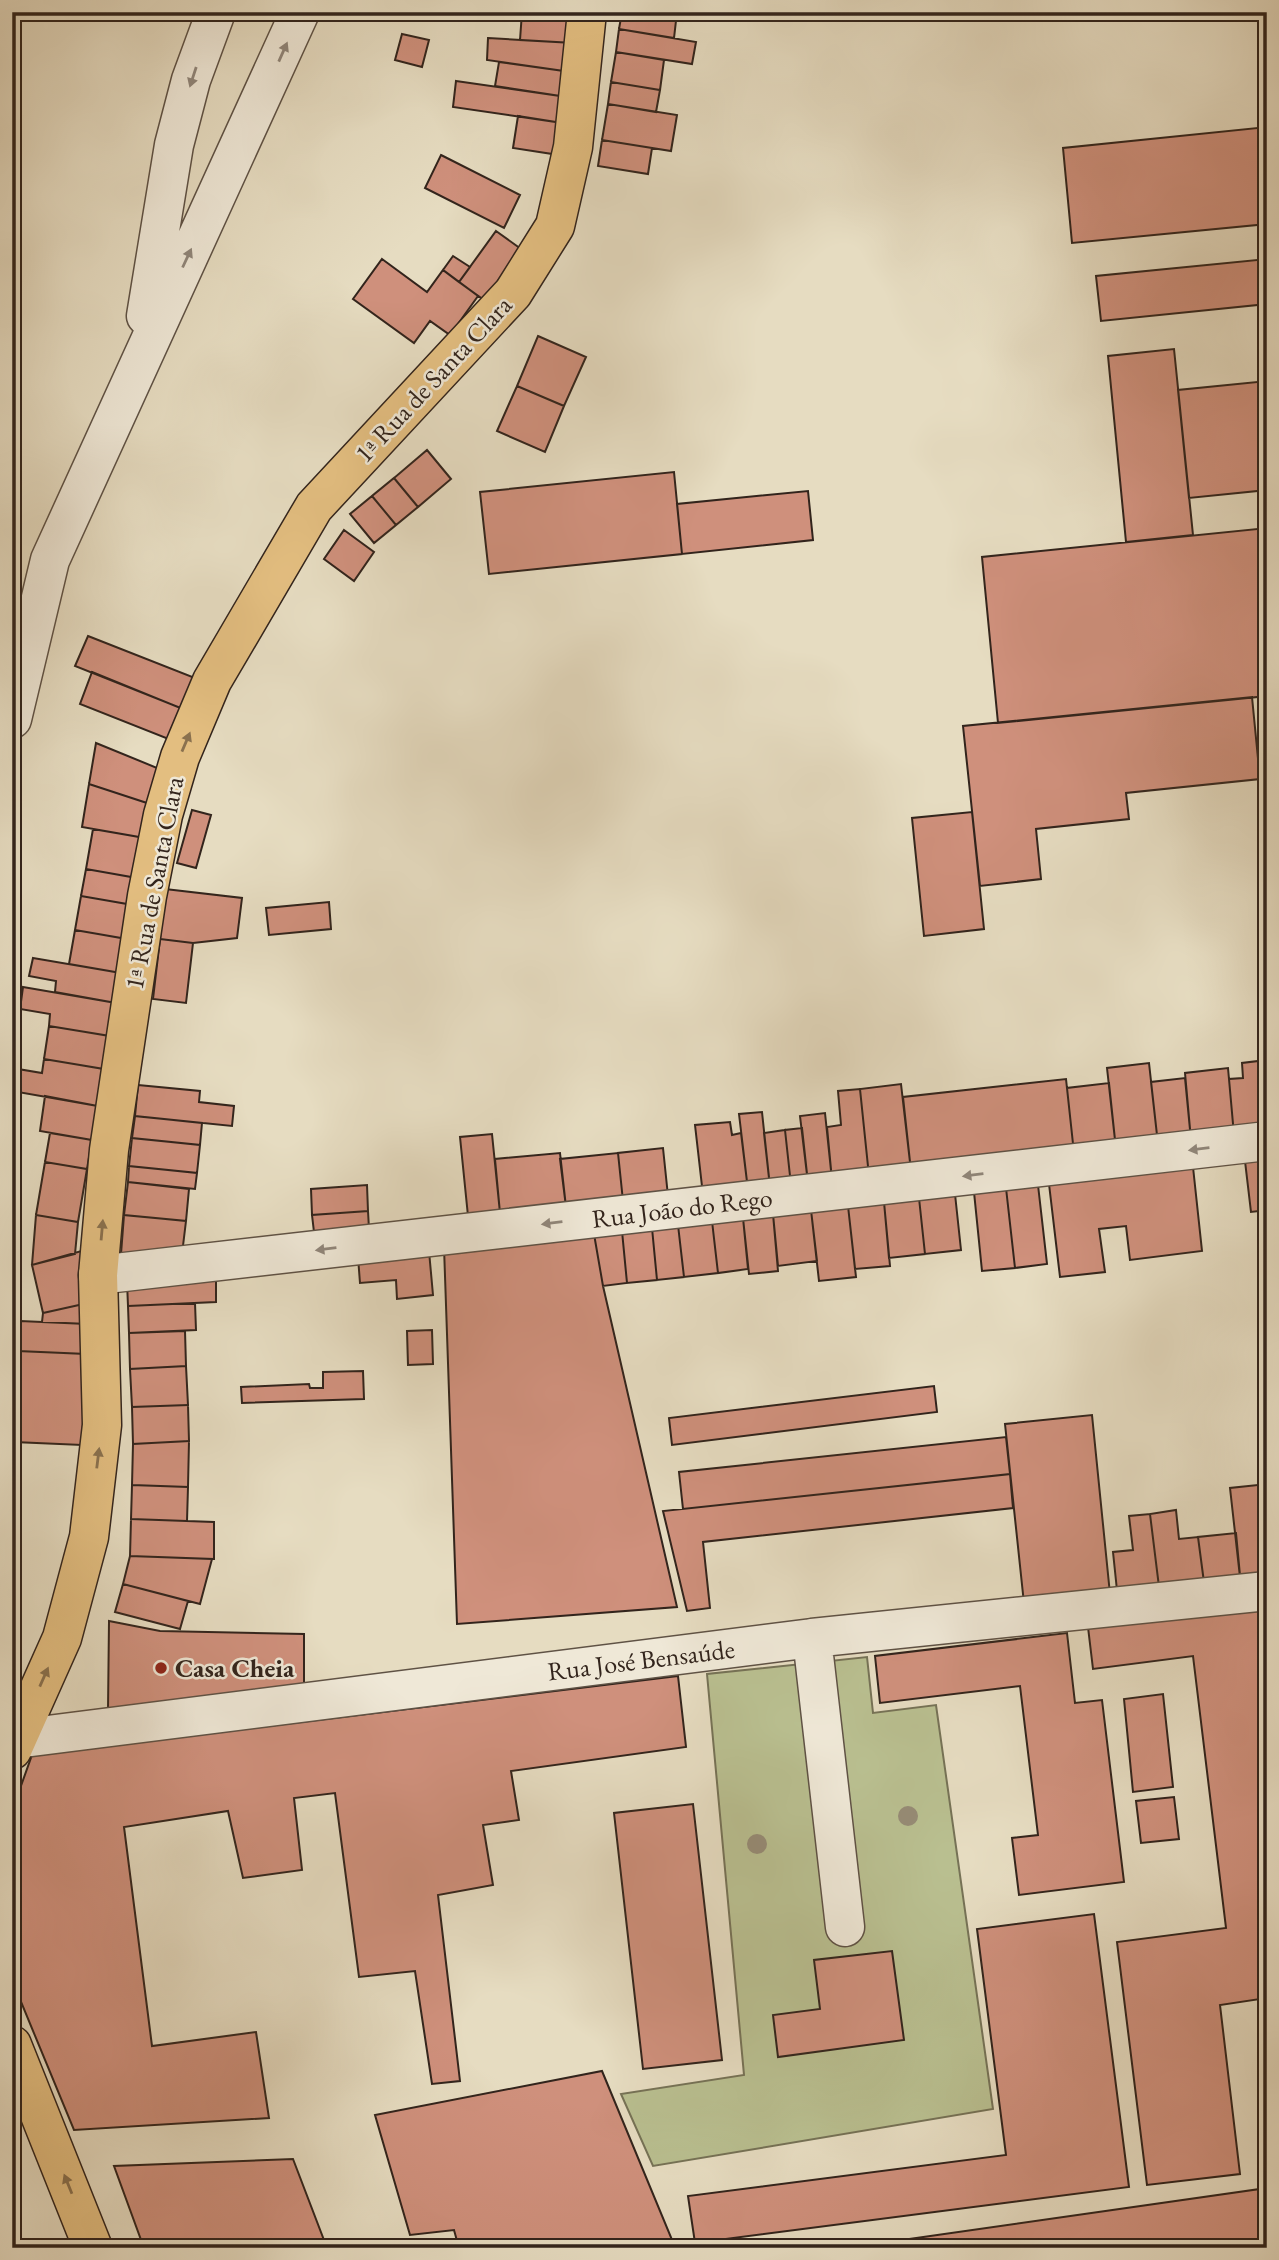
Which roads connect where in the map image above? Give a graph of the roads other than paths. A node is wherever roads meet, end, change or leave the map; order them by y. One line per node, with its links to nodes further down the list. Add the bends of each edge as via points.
1 (216, 12): 4 (street, one-way to 4, via 174,145)
2 (300, 12): 4 (street, one-way to 2)
3 (587, 12): 7 (main road, 1ª Rua de Santa Clara, one-way to 3, via 109,1150 147,896 180,757 212,681 314,507 513,293 555,226 573,147)
4 (138, 365): 5 (street, via 50,560)
5 (12, 719)
6 (1267, 1141): 7 (street, Rua João do Rego, one-way to 7)
7 (98, 1275): 10 (main road, 1ª Rua de Santa Clara, one-way to 7, via 62,1638 89,1537 102,1425)
8 (1267, 1591): 9 (street, Rua José Bensaúde)
9 (812, 1638): 10 (street, Rua José Bensaúde); 11 (street)
10 (14, 1745)
11 (845, 1927)
12 (12, 2045): 13 (main road, one-way to 12)
13 (93, 2248)

